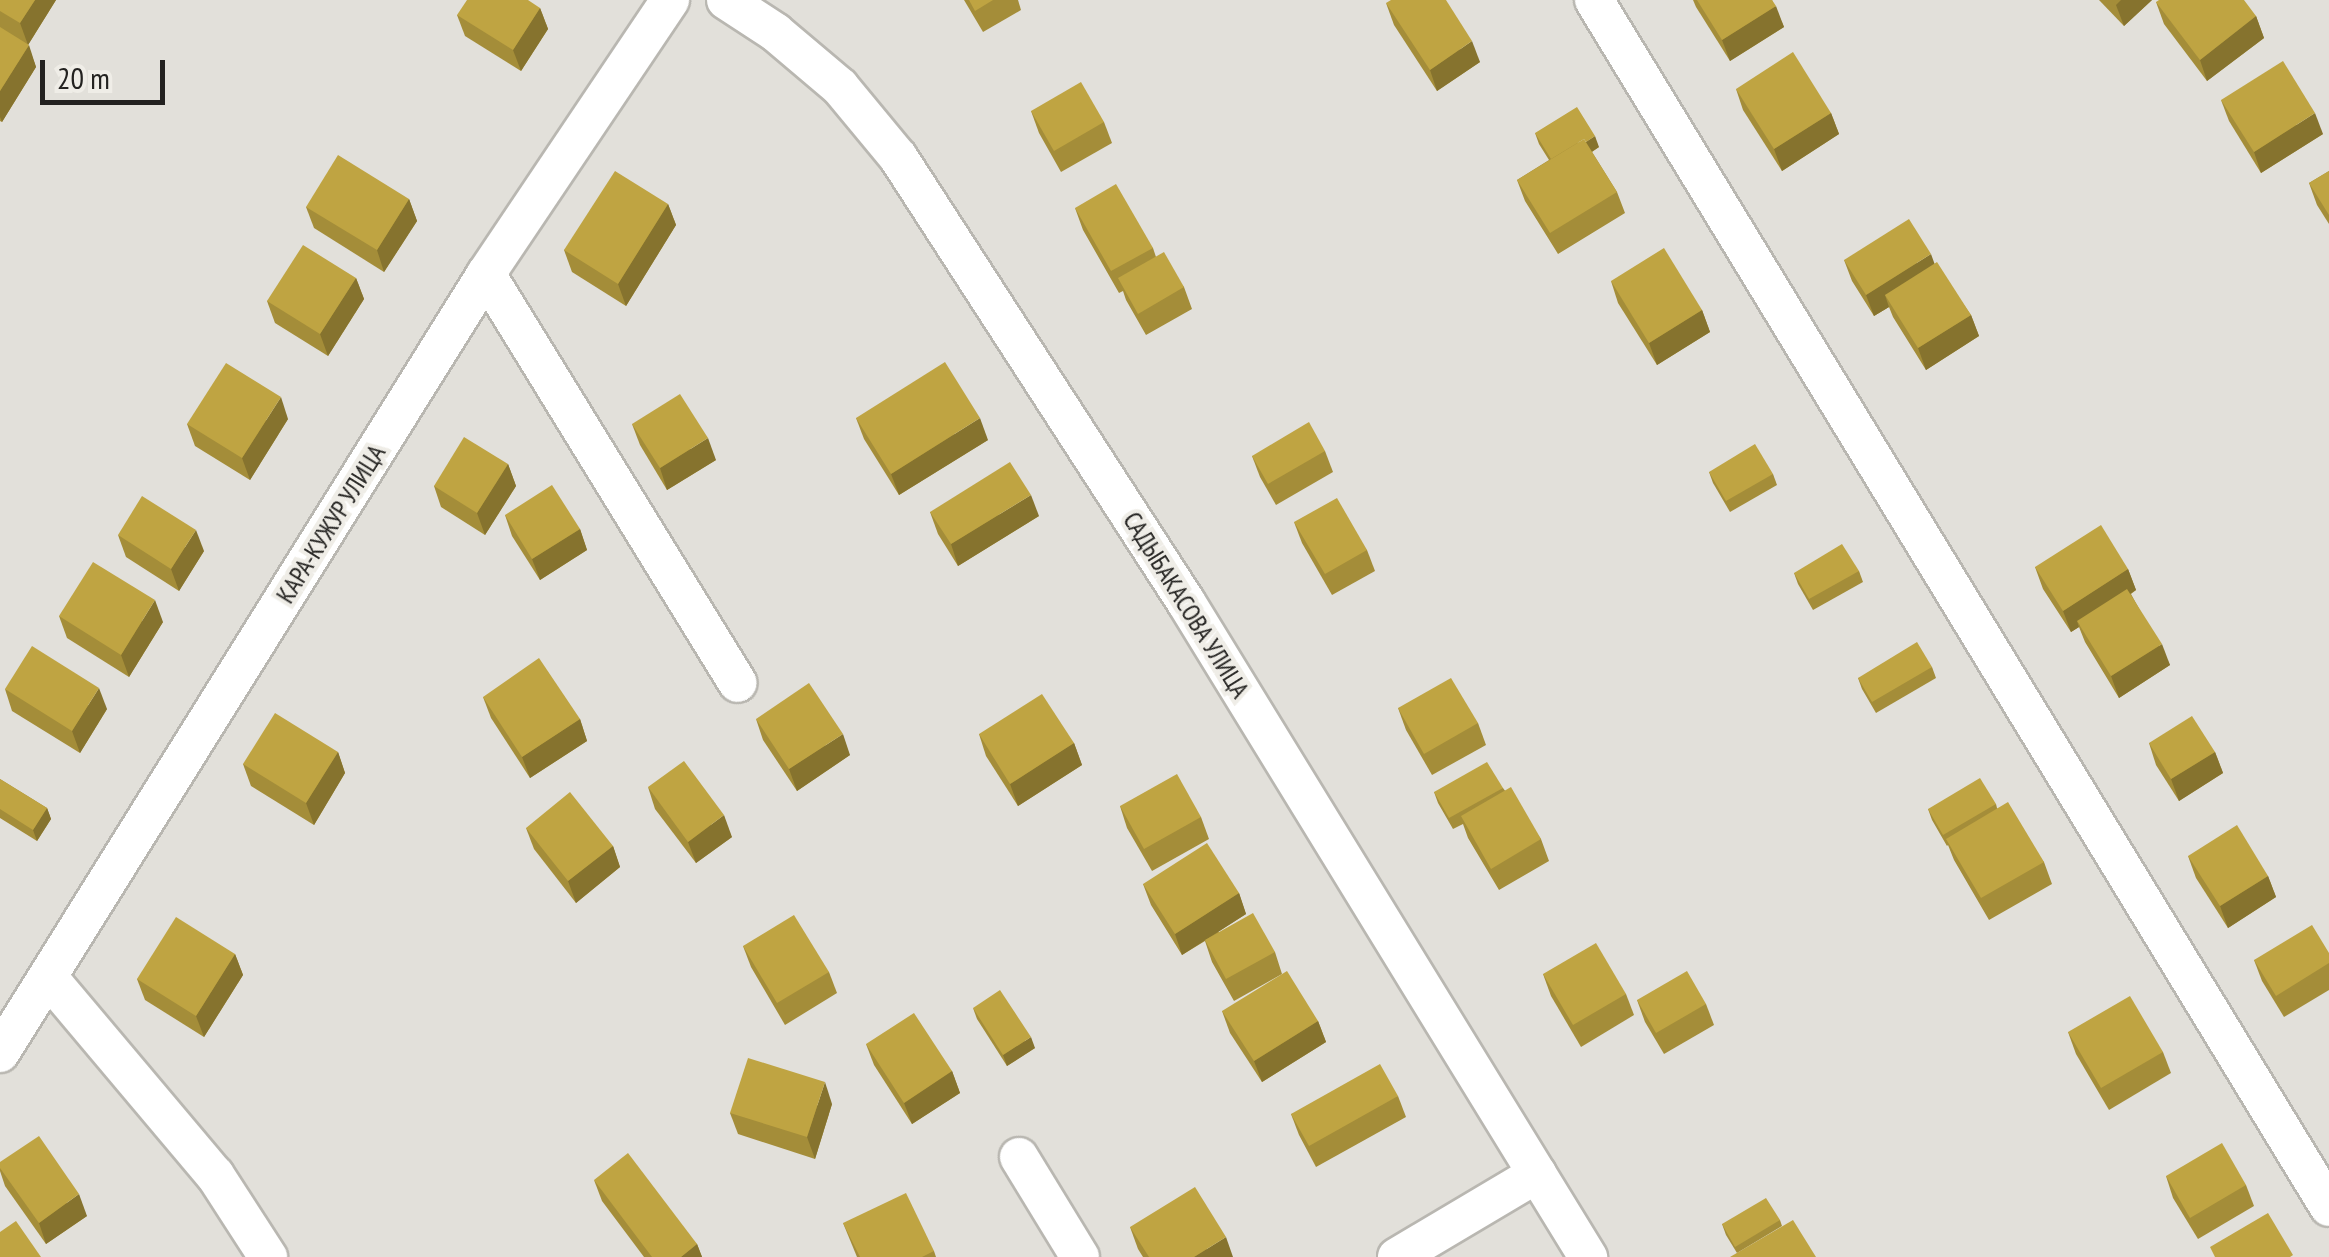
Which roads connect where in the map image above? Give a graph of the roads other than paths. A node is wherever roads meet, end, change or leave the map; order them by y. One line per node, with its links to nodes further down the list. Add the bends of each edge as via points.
1 (670, 0): 4 (street, КАРА-КУЖУР УЛИЦА)
2 (726, 0): 9 (street, САДЫБАКАСОВА УЛИЦА, via 840,87 898,157 1186,602)
3 (1594, 0): 10 (street)
4 (486, 274): 5 (street); 6 (street, КАРА-КУЖУР УЛИЦА)
5 (738, 683)
6 (48, 976): 7 (street, КАРА-КУЖУР УЛИЦА); 11 (street, via 215,1174)
7 (0, 1054)
8 (1020, 1157): 12 (street)
9 (1537, 1174): 13 (street); 14 (street, САДЫБАКАСОВА УЛИЦА)
10 (2329, 1207)
11 (268, 1257)
12 (1080, 1257)
13 (1397, 1257)
14 (1588, 1257)

